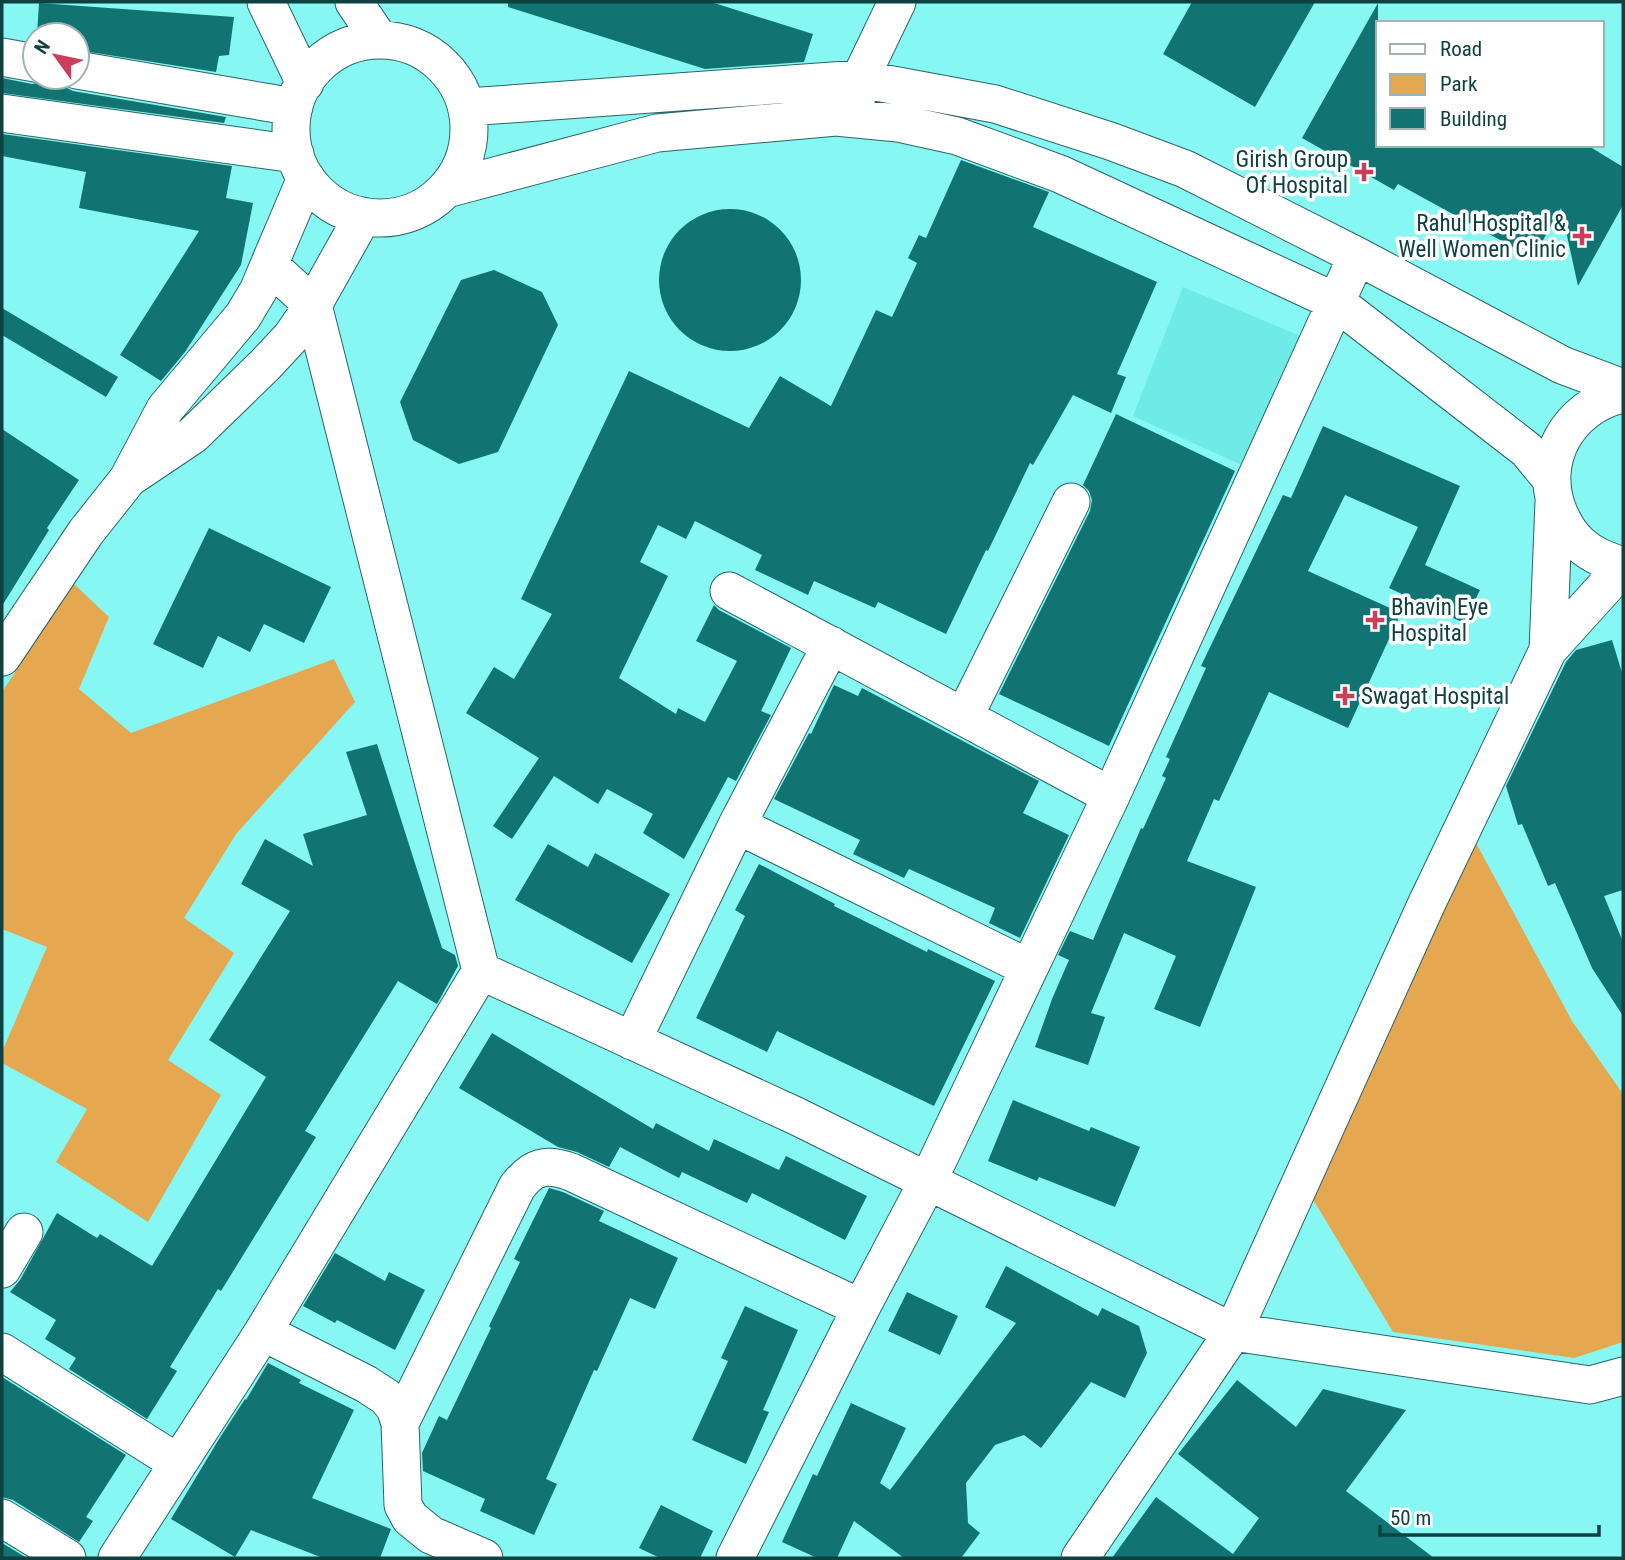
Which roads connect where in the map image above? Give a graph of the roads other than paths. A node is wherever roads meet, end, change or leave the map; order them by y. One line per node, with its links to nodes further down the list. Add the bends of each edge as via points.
1 (266, 2): 9 (street)
2 (354, 2): 4 (street)
3 (897, 2): 8 (street)
4 (379, 40): 9 (street, via 336,52 318,65); 10 (street, via 409,44 435,58 455,79)
5 (2, 57): 6 (street)
6 (21, 60)
7 (91, 72): 9 (street)
8 (860, 79): 10 (street); 12 (street); 16 (street, via 995,104 1110,141 1185,169)
9 (299, 95): 13 (street, via 293,144)
10 (467, 107): 14 (street, via 470,136 462,164)
11 (2, 113): 13 (street)
12 (853, 119): 14 (street, via 657,133); 18 (street, via 957,136 1060,174)
13 (300, 166): 15 (street, via 321,196); 17 (street)
14 (446, 189): 15 (street, via 408,214)
15 (363, 216): 19 (street)
16 (1357, 256): 18 (street); 20 (street, via 1562,365)
17 (269, 265): 19 (street); 22 (street, via 243,316 165,410)
18 (1336, 302): 23 (street, via 1527,450); 31 (street)
19 (313, 305): 22 (street, via 266,365 193,435); 34 (street)
20 (1623, 388)
21 (1623, 394): 23 (street, via 1592,406 1575,419 1555,457)
22 (128, 479): 29 (street, via 86,532)
23 (1553, 490): 25 (street, via 1564,525 1580,544); 28 (street)
24 (1071, 502): 30 (street)
25 (1623, 566): 28 (street)
26 (729, 591): 27 (street)
27 (831, 645): 30 (street); 32 (street)
28 (1548, 650): 41 (street, via 1426,905)
29 (2, 657)
30 (964, 716): 31 (street)
31 (1111, 796): 33 (street)
32 (737, 825): 33 (street); 35 (street)
33 (1029, 968): 36 (street)
34 (481, 971): 35 (street); 40 (street)
35 (632, 1041): 36 (street)
36 (928, 1181): 39 (street); 41 (street)
37 (24, 1232): 38 (street)
38 (2, 1269)
39 (861, 1308): 44 (street, via 571,1172 540,1168 527,1174 517,1187); 50 (street)
40 (262, 1332): 44 (street, via 386,1397); 45 (street)
41 (1233, 1332): 43 (street, via 1590,1385); 51 (street)
42 (2, 1352): 45 (street)
43 (1622, 1381)
44 (400, 1423): 49 (street, via 403,1505 410,1518 431,1535)
45 (178, 1463): 48 (street)
46 (2, 1518): 47 (street)
47 (67, 1558)
48 (117, 1558)
49 (484, 1558)
50 (735, 1558)
51 (1080, 1558)

